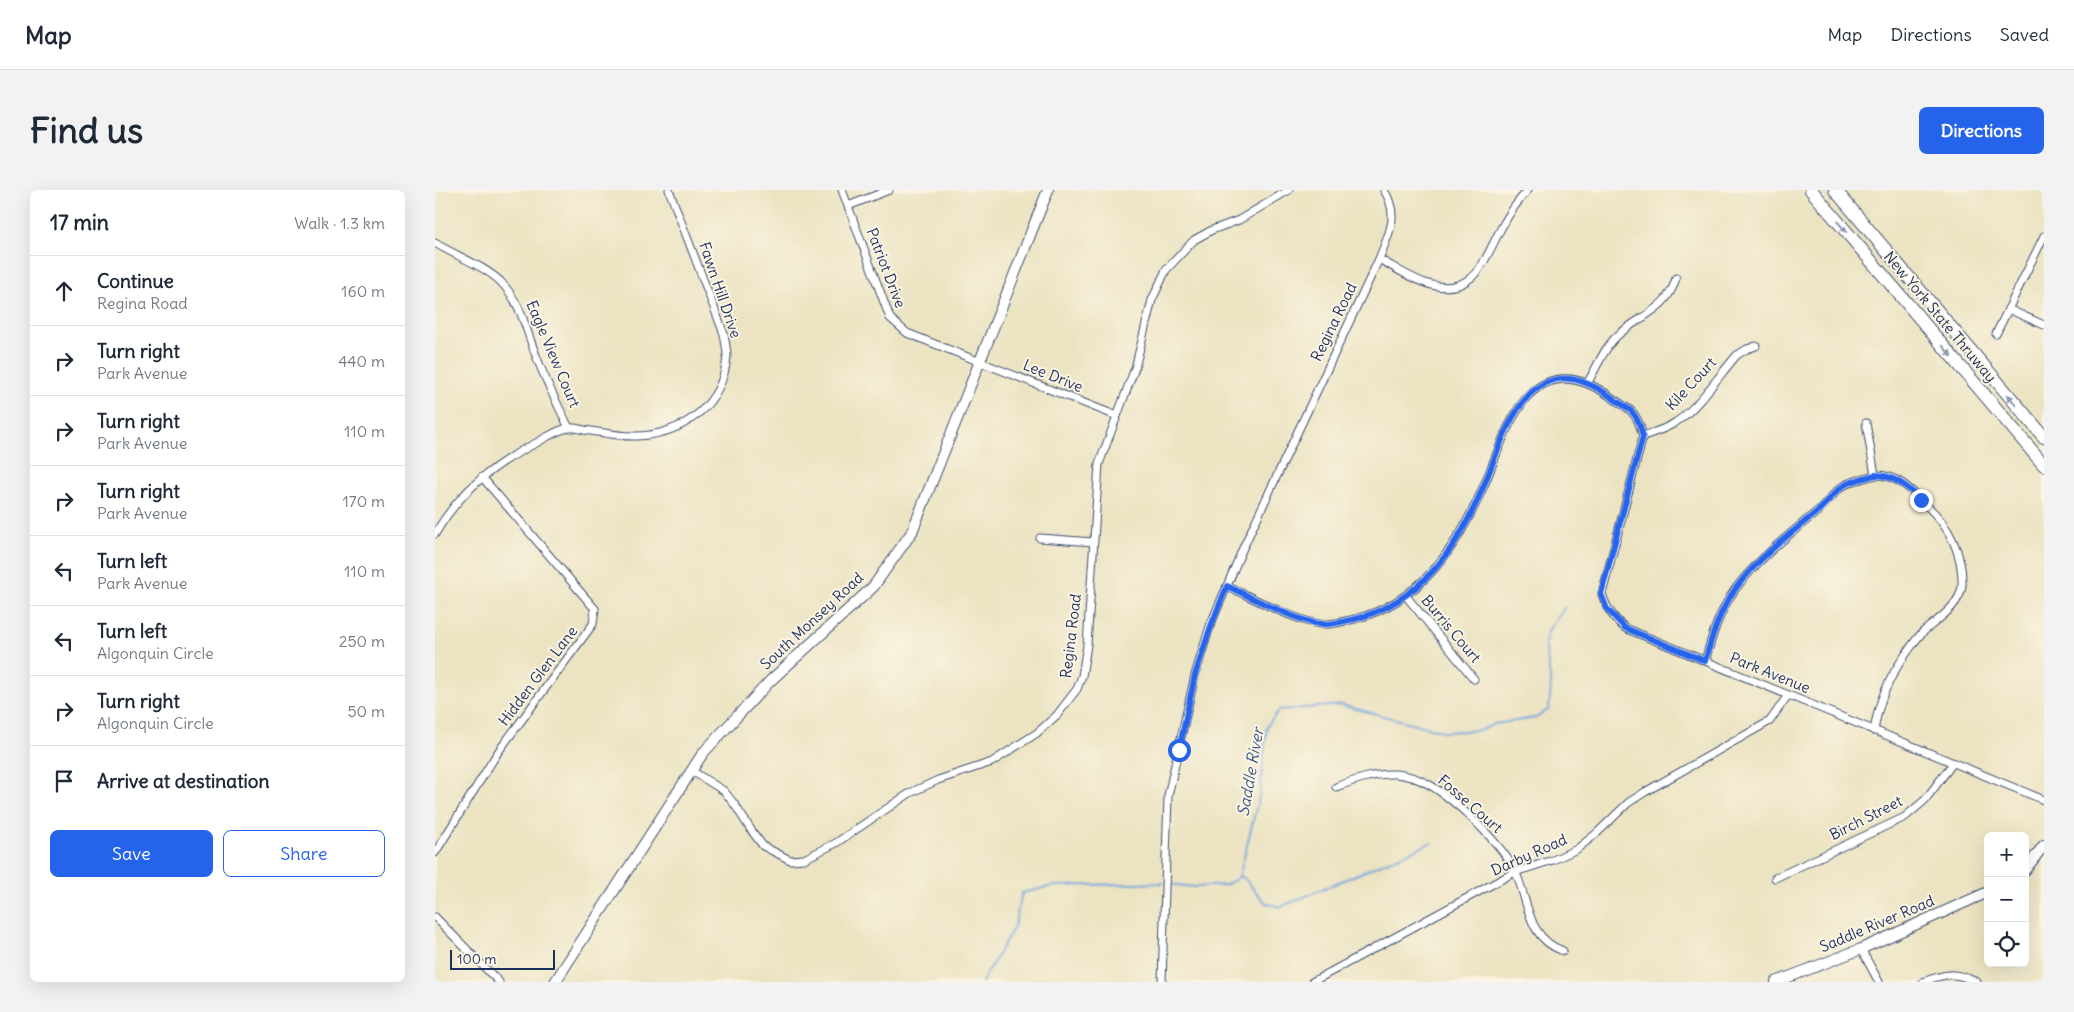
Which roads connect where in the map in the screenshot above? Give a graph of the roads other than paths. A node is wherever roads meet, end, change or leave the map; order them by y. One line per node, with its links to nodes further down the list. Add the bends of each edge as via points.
1 (669, 190): 23 (street, Fawn Hill Drive, via 724,334 727,354 723,380 711,403 692,420 674,428 637,436)
2 (842, 190): 10 (street, Patriot Drive)
3 (889, 190): 10 (street)
4 (1048, 190): 19 (street, South Monsey Road)
5 (1289, 190): 21 (street, Regina Road, via 1239,220 1194,240 1166,270 1153,300 1135,368)
6 (1383, 190): 13 (street, Regina Road, via 1391,203 1393,222)
7 (1528, 190): 13 (street, via 1503,224 1487,258 1464,284 1450,288 1430,285)
8 (1811, 190): 26 (highway, New York State Thruway, one-way to 26)
9 (1835, 190): 25 (highway, New York State Thruway, one-way to 9)
10 (848, 206): 19 (street, Patriot Drive, via 890,318 907,333)
11 (2044, 236): 15 (street)
12 (435, 243): 23 (street, Eagle View Court, via 490,273 512,295 523,313 537,358)
13 (1379, 259): 32 (street, Regina Road)
14 (1676, 278): 20 (street, via 1673,292 1663,304 1637,319 1616,337)
15 (2008, 309): 16 (street); 17 (street)
16 (2044, 325)
17 (1996, 334)
18 (1756, 346): 24 (street, Kile Court, via 1737,355 1678,421)
19 (979, 361): 21 (street, Lee Drive); 39 (street, South Monsey Road, via 912,532 901,548 873,587 770,681 703,753)
20 (1588, 382): 24 (street, via 1632,412); 33 (street, via 1557,379 1529,395 1502,439 1468,522 1441,561)
21 (1117, 416): 31 (street, Regina Road, via 1099,464)
22 (1866, 423): 27 (street)
23 (569, 428): 28 (street, via 502,461)
24 (1643, 436): 34 (street, Park Avenue, via 1601,594 1607,609 1625,628)
25 (2044, 437)
26 (2044, 465)
27 (1875, 475): 34 (street, via 1843,485 1752,569 1715,623); 37 (street, via 1906,486 1941,519 1957,551 1962,587 1954,604 1920,635 1904,657 1884,693)
28 (482, 477): 29 (street, via 461,496); 43 (street, Hidden Glen Lane, via 595,609 593,624 497,752)
29 (435, 534)
30 (1040, 538): 31 (street)
31 (1093, 542): 39 (street, Regina Road, via 1083,676 1057,715 1037,733 993,762 910,793 836,843 804,859 790,860 763,846 723,791)
32 (1227, 586): 33 (street, via 1315,624 1337,623 1376,613); 53 (street, Regina Road, via 1195,675 1169,796)
33 (1406, 596): 35 (street, Burris Court)
34 (1705, 661): 36 (street, Park Avenue)
35 (1474, 679)
36 (1788, 695): 37 (street, Park Avenue); 45 (street, Darby Road, via 1770,720 1628,803 1577,849)
37 (1874, 731): 38 (street, Park Avenue)
38 (1953, 763): 41 (street, Park Avenue); 46 (street, Birch Street, via 1925,800 1905,817)
39 (692, 771): 52 (street, South Monsey Road)
40 (1336, 787): 45 (street, Fosse Court, via 1381,774 1397,774 1426,783 1441,792 1483,830)
41 (2044, 800)
42 (2044, 845): 44 (street)
43 (435, 853)
44 (2029, 865)
45 (1515, 872): 50 (street, Fosse Court, via 1529,917 1539,935 1551,947); 54 (street, Darby Road)
46 (1775, 878)
47 (1984, 894): 49 (street, Saddle River Road)
48 (435, 917): 51 (street)
49 (1861, 949): 55 (street, Saddle River Road); 56 (street)
50 (1563, 951)
51 (499, 982)
52 (555, 982)
53 (1162, 982)
54 (1312, 982)
55 (1777, 982)
56 (1879, 982)
57 (1923, 982): 58 (street, via 1943,974 1957,974)
58 (1977, 982)

